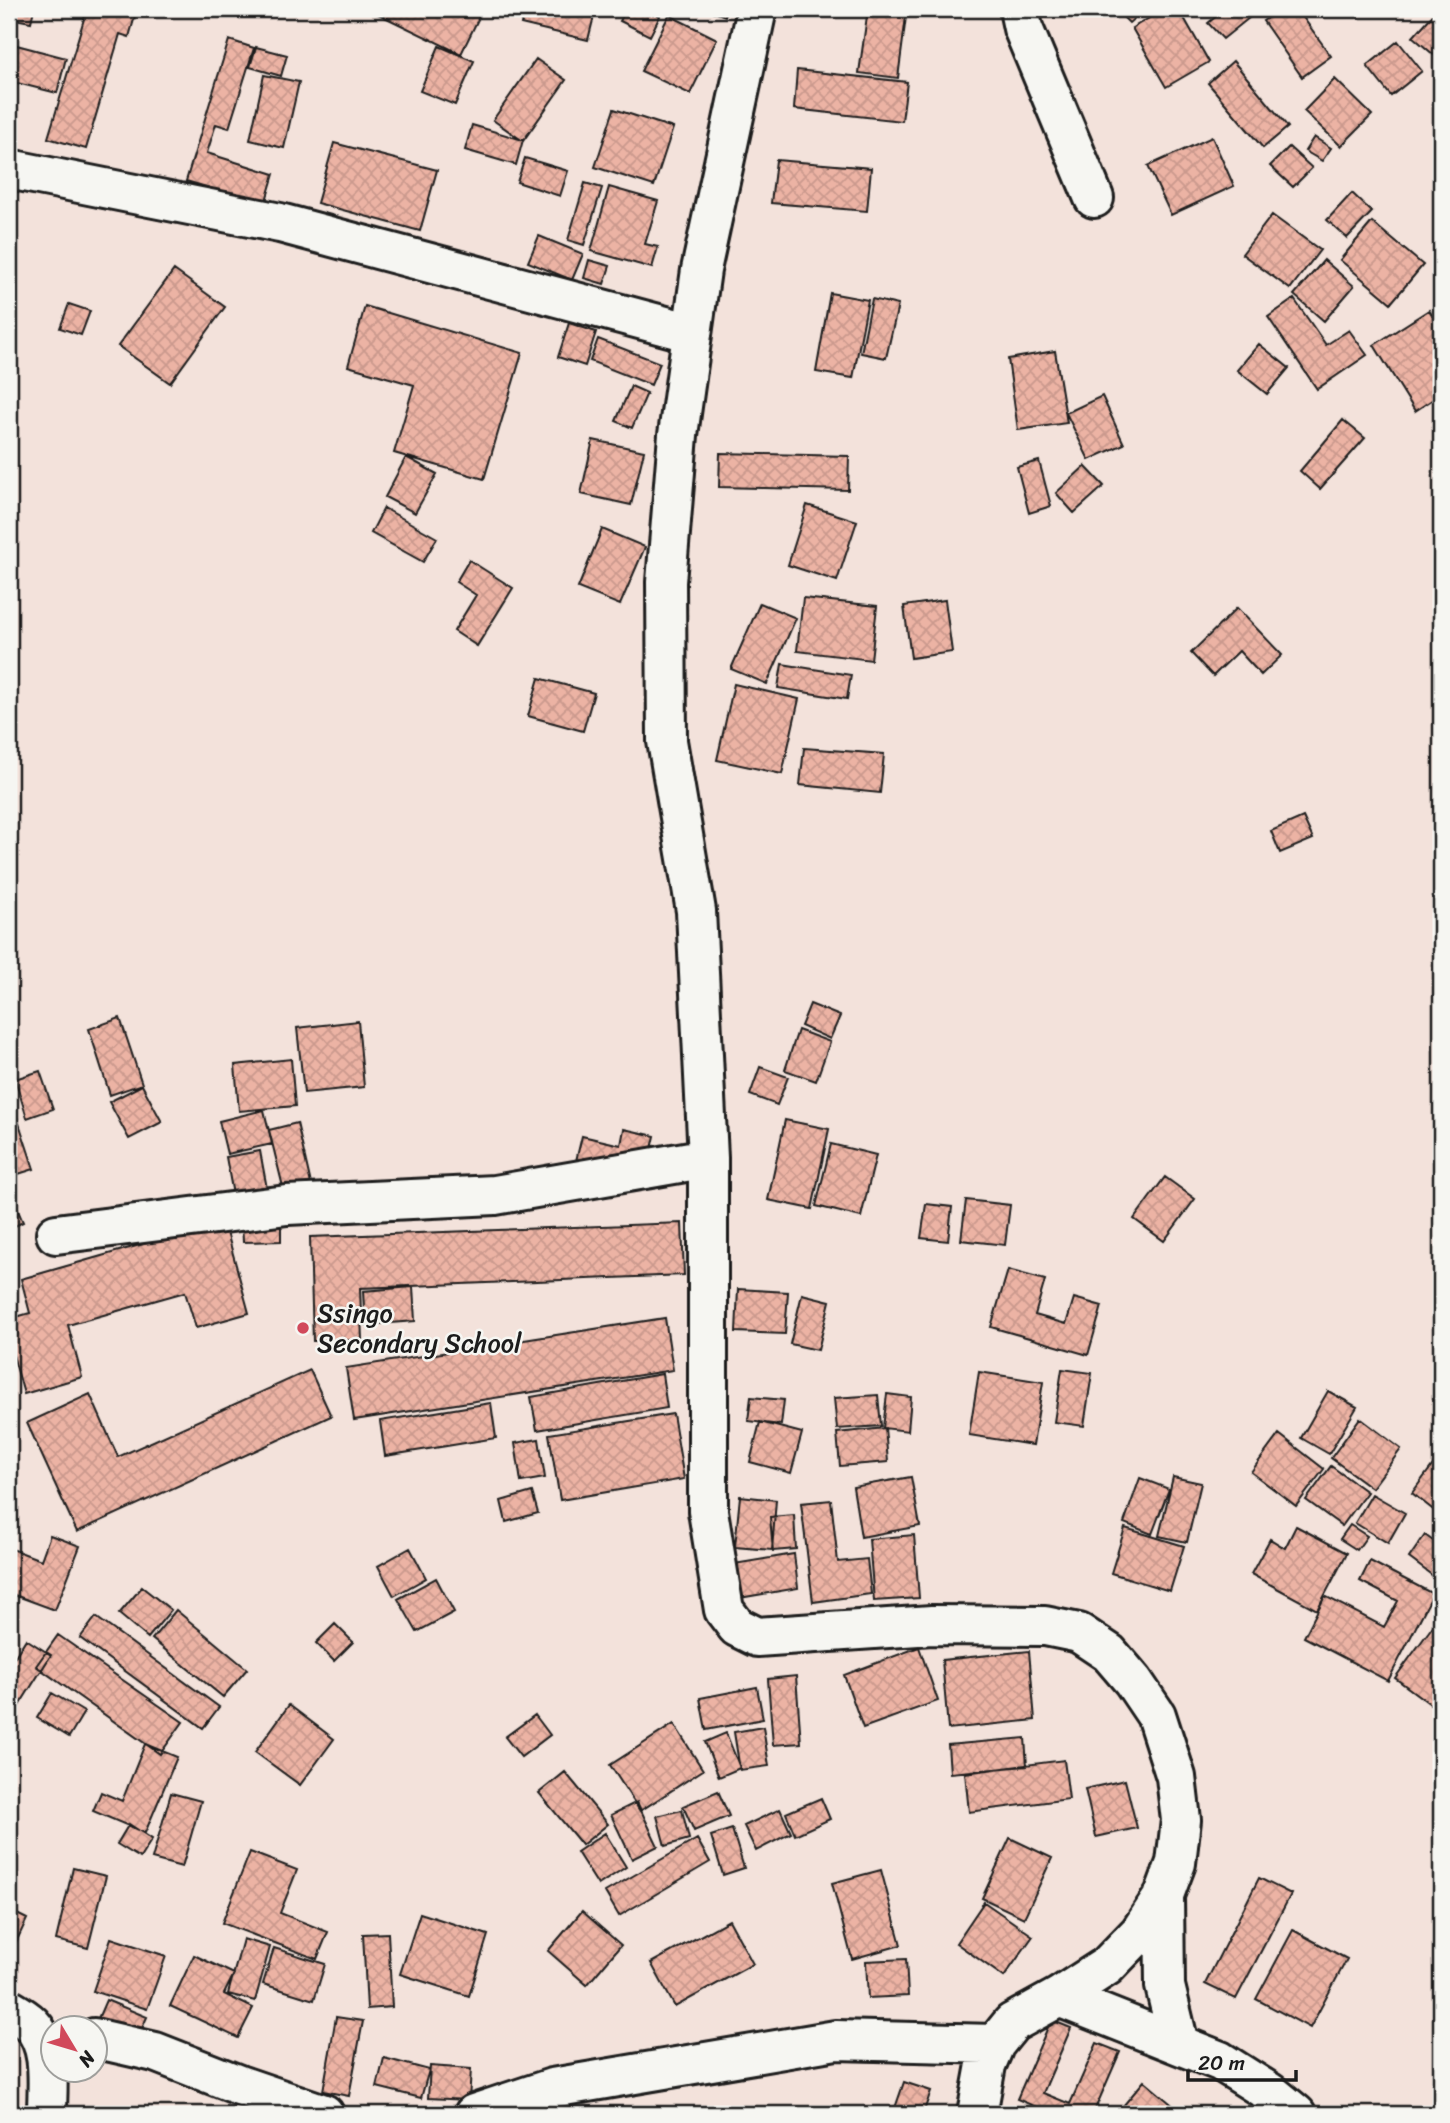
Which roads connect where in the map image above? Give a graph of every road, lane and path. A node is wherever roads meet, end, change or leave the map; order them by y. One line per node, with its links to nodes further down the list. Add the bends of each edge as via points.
1 (757, 9): 5 (street, via 701,270)
2 (1019, 9): 4 (street)
3 (9, 169): 5 (street, via 280,223)
4 (1094, 198)
5 (692, 333): 6 (street, via 666,582 667,741 696,911)
6 (708, 1158): 7 (street, via 495,1195 287,1205); 8 (street, via 708,1511 724,1610 737,1627 757,1637 932,1625 1045,1626 1079,1633 1109,1653 1156,1714 1176,1777 1181,1820 1176,1863)
7 (56, 1234)
8 (1164, 1895): 9 (street, via 1140,1932 1107,1966); 13 (street, via 1165,1986)
9 (1059, 1997): 12 (street, via 1012,2023); 13 (street)
10 (31, 2021): 14 (street, via 43,2041)
11 (108, 2041): 15 (street, via 155,2052)
12 (995, 2044): 16 (street, via 836,2040 552,2088); 17 (street)
13 (1179, 2044): 18 (street, via 1220,2061)
14 (47, 2114)
15 (324, 2114)
16 (474, 2114)
17 (977, 2114)
18 (1296, 2114)

